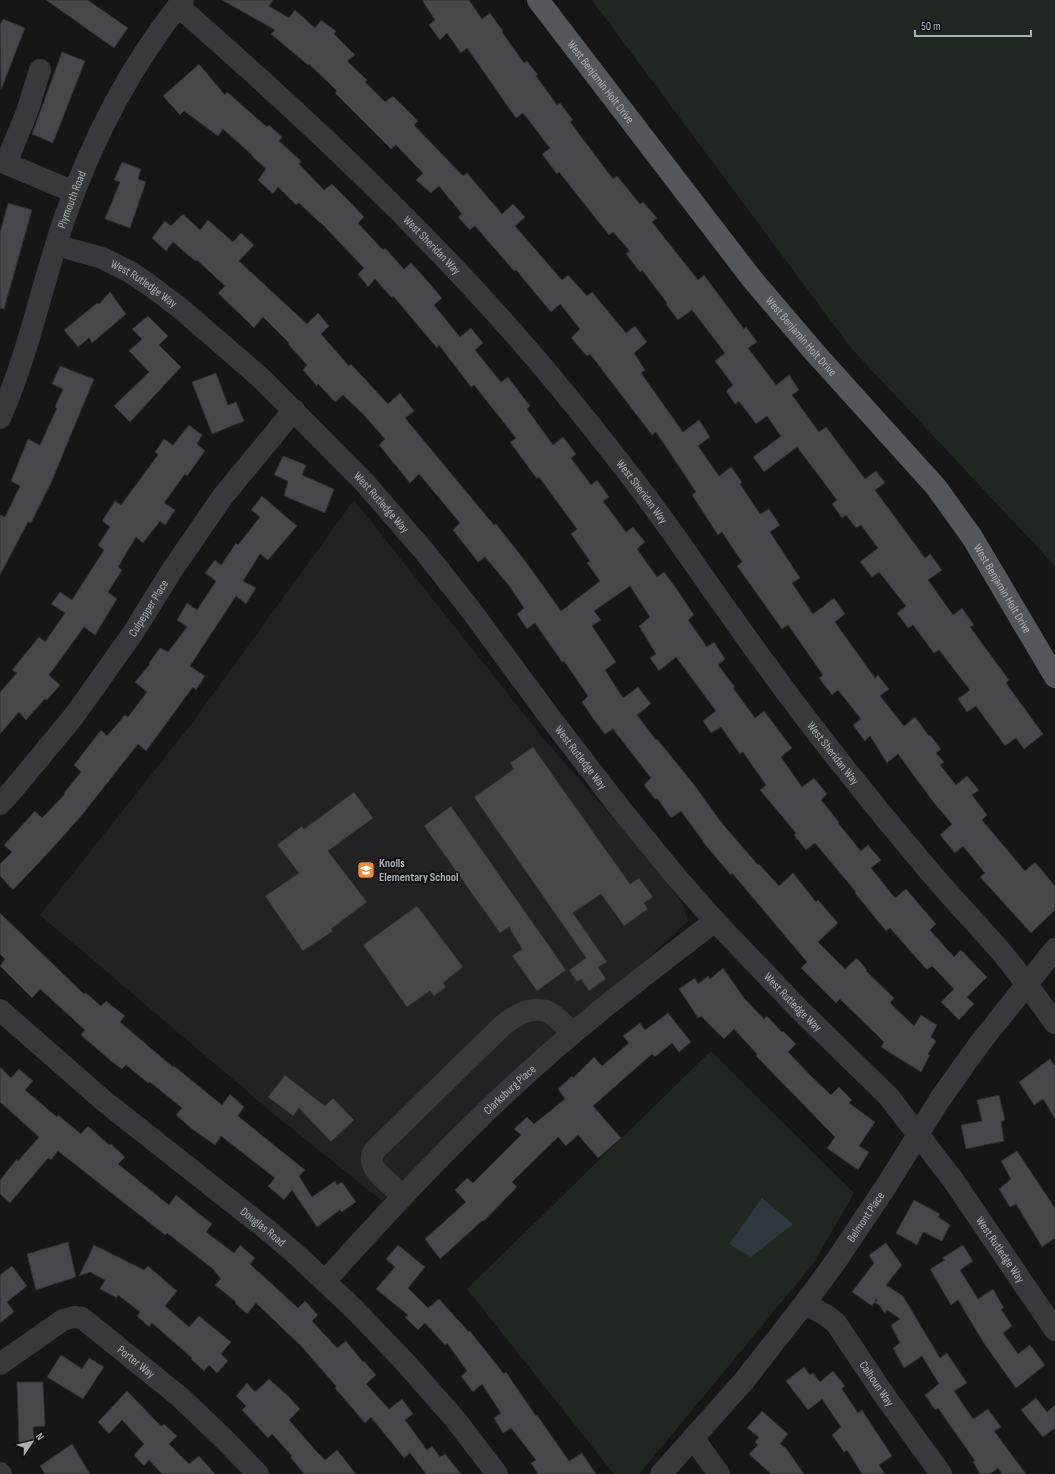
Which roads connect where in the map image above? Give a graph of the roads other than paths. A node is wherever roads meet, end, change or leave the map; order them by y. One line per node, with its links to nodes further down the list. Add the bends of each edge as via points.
1 (538, 0): 9 (main road, West Benjamin Holt Drive, via 752,279 936,487 972,537)
2 (180, 3): 5 (street, Plymouth Road, via 146,51 106,119); 13 (street, West Sheridan Way, via 385,196 457,271 542,366 670,529 812,727 932,875 999,949)
3 (40, 70): 4 (street, via 26,112)
4 (3, 162): 5 (street)
5 (74, 192): 6 (street, Plymouth Road)
6 (56, 245): 7 (street, West Rutledge Way, via 102,258 148,284 209,332); 8 (street, Plymouth Road, via 23,359)
7 (294, 410): 10 (street, Culpepper Place, via 223,496 133,633 74,716); 11 (street, West Rutledge Way, via 424,551 470,608 619,807)
8 (0, 418)
9 (1055, 677)
10 (0, 804)
11 (715, 921): 16 (street, Clarksburg Place); 17 (street, West Rutledge Way, via 800,1010 889,1097)
12 (1055, 949): 13 (street, Belmont Place)
13 (1026, 984): 15 (street, West Sheridan Way); 17 (street, Belmont Place, via 980,1043)
14 (0, 1010): 19 (street, Douglas Road, via 104,1101 270,1232)
15 (1055, 1022)
16 (573, 1032): 18 (street, Clarksburg Place, via 478,1119); 18 (street, via 546,1011 532,1010 521,1013 503,1025 372,1155 372,1164 380,1175)
17 (919, 1135): 20 (street, Belmont Place, via 836,1261); 21 (street, West Rutledge Way, via 953,1180)
18 (403, 1196): 19 (street, Clarksburg Place)
19 (325, 1281): 25 (street, Douglas Road, via 403,1360 455,1419)
20 (804, 1303): 23 (street, Belmont Place, via 743,1382); 28 (street, Calhoun Way, via 836,1323 891,1406)
21 (1055, 1330)
22 (0, 1364): 24 (street, Porter Way, via 64,1320 82,1318 180,1397)
23 (694, 1439): 26 (street, Belmont Place); 27 (street)
24 (258, 1474)
25 (497, 1474)
26 (662, 1474)
27 (719, 1474)
28 (941, 1474)

